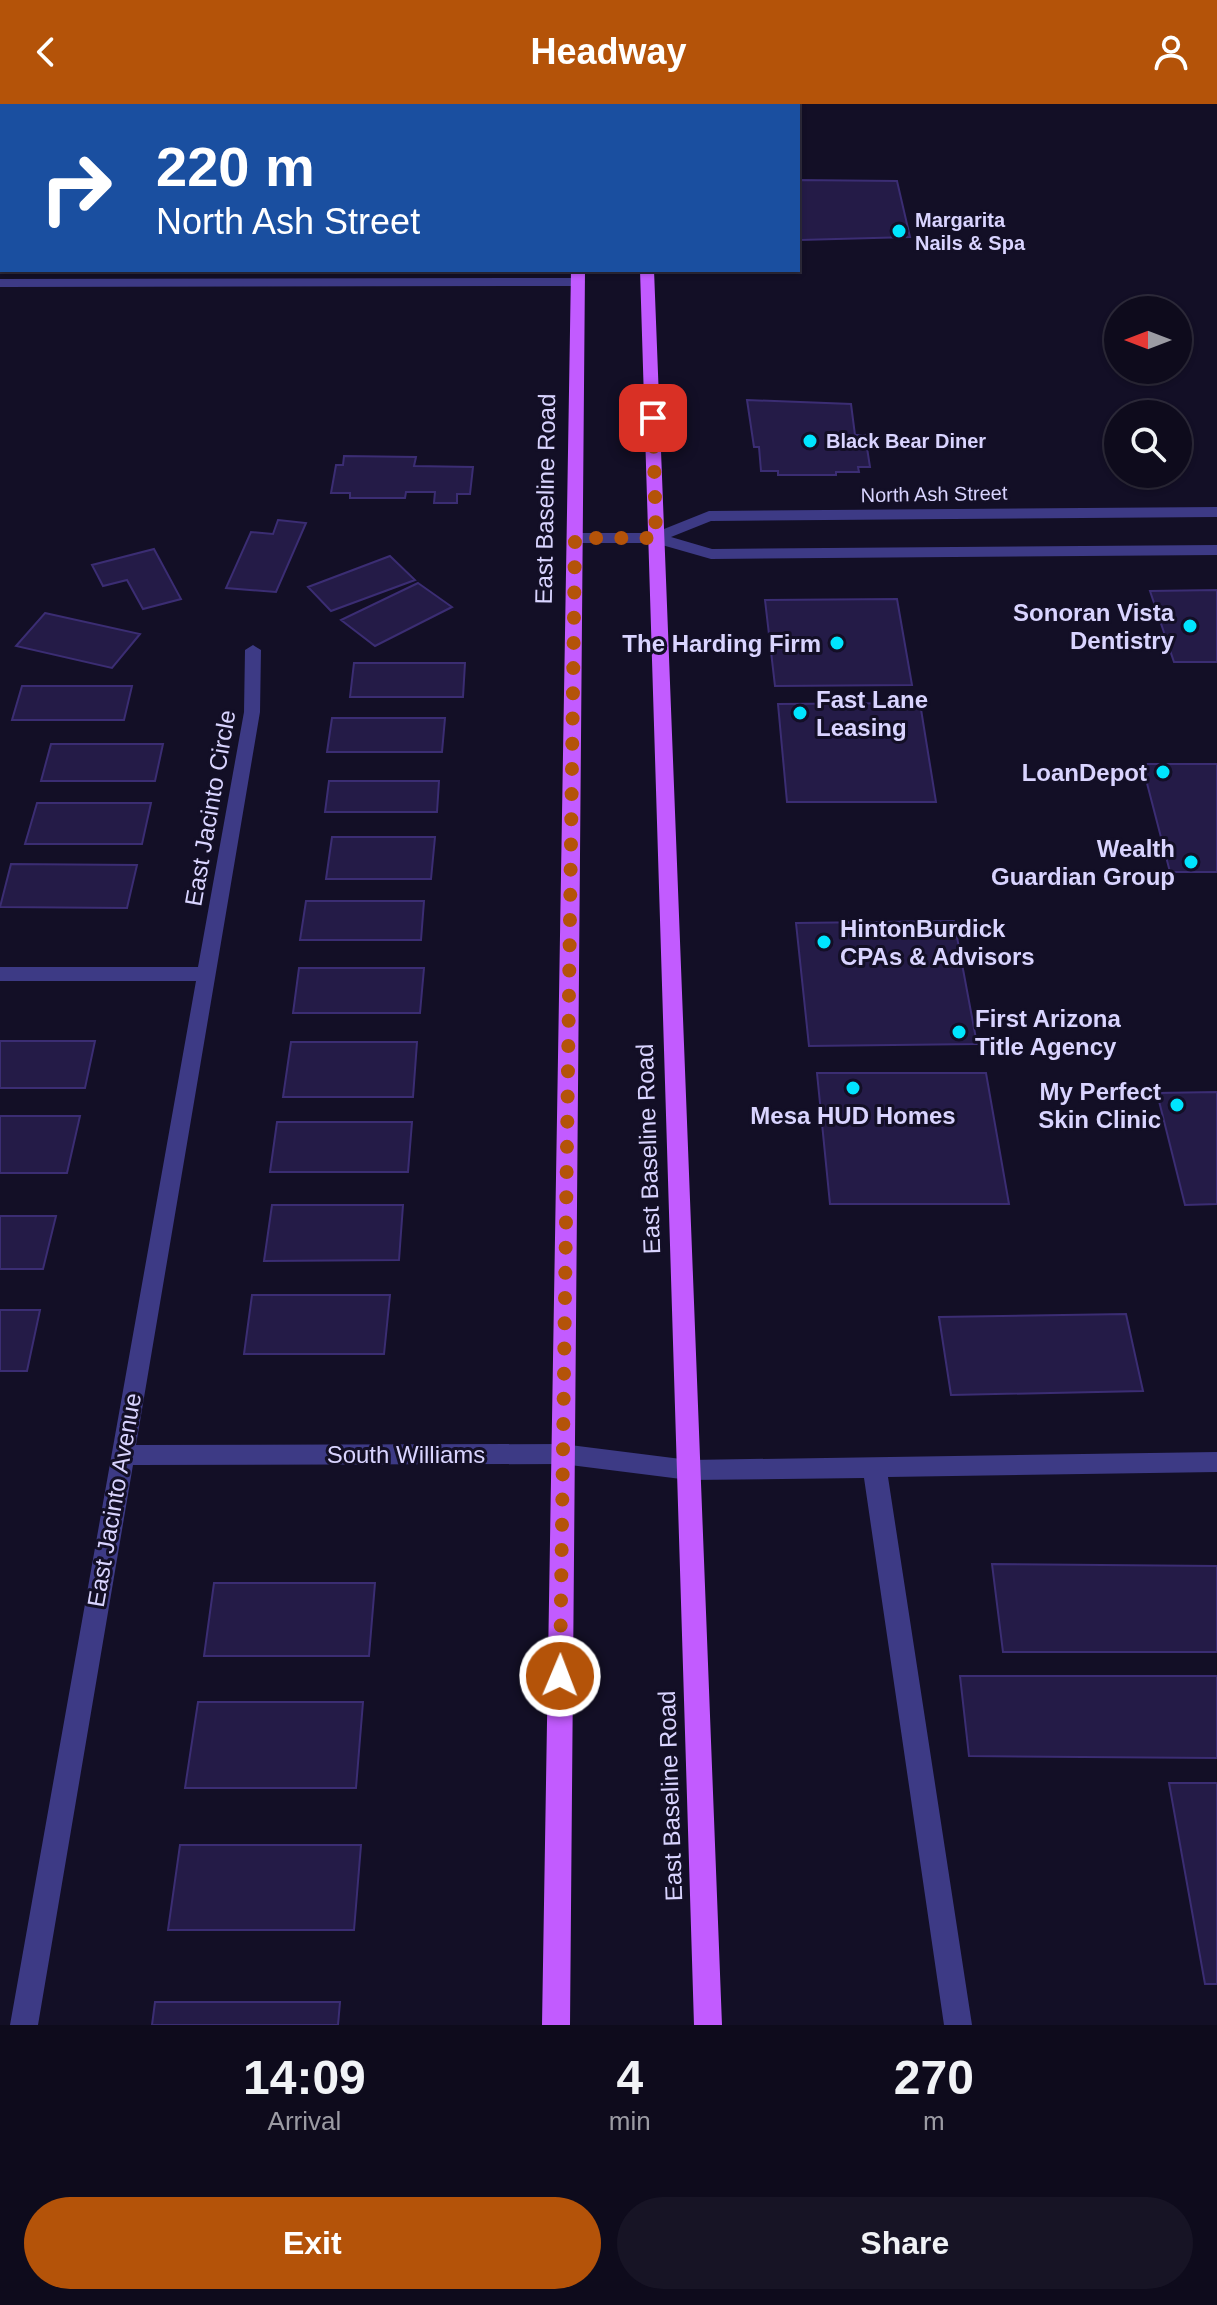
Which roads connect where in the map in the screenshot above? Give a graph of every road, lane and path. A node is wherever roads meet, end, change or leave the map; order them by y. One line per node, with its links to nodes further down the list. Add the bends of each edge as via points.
1 (647, 272): 7 (main road, East Baseline Road)
2 (578, 276): 3 (street); 6 (main road, East Baseline Road)
3 (200, 277): 4 (street)
4 (0, 283)
5 (1217, 512): 7 (street, North Ash Street, via 709,516)
6 (575, 538): 7 (street, North Ash Street); 12 (main road, East Baseline Road)
7 (656, 538): 8 (street, North Ash Street, via 711,554); 16 (main road, East Baseline Road)
8 (1217, 550)
9 (253, 650): 11 (street, East Jacinto Circle, via 252,712)
10 (0, 974): 11 (street)
11 (204, 974): 13 (street, East Jacinto Avenue)
12 (562, 1454): 13 (street, South Williams); 16 (street, South Williams); 18 (main road, East Baseline Road)
13 (122, 1455): 17 (street, East Jacinto Avenue)
14 (1217, 1462): 15 (street, South Williams)
15 (875, 1469): 16 (street, South Williams); 20 (street)
16 (689, 1470): 19 (main road, East Baseline Road)
17 (24, 2025)
18 (556, 2025)
19 (708, 2025)
20 (958, 2025)

